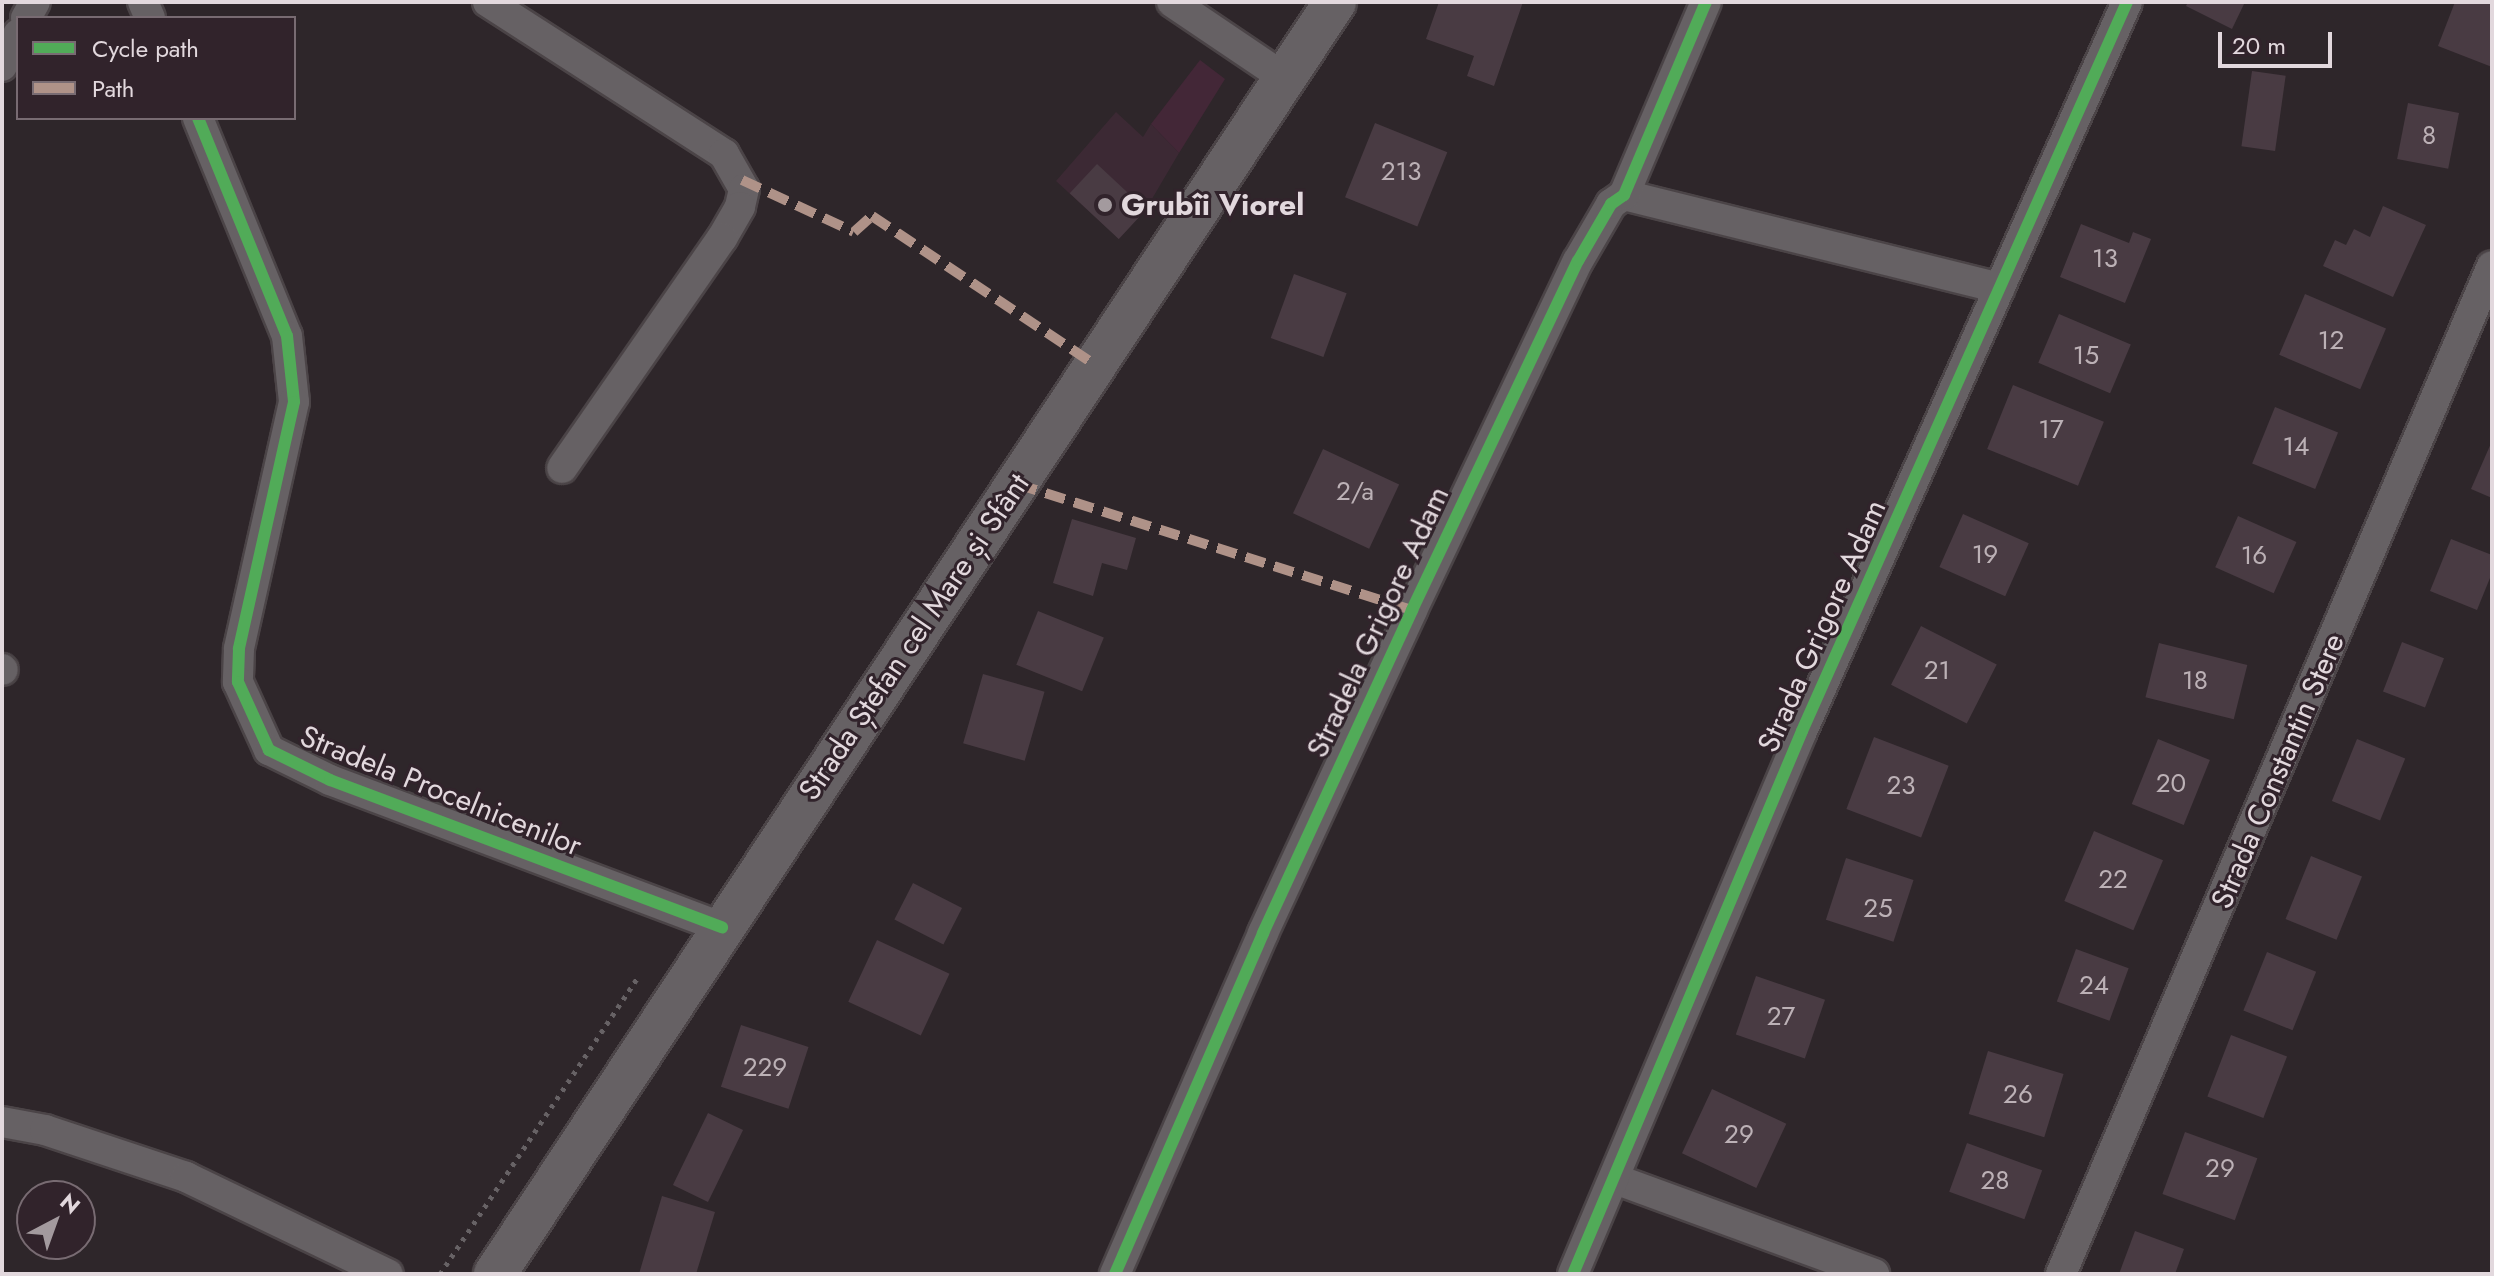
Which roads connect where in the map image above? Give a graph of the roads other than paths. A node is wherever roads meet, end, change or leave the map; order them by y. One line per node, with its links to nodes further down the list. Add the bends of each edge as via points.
1 (488, 2): 13 (street, via 724,154 744,189 722,238)
2 (1172, 2): 8 (street)
3 (1335, 2): 8 (main road, Strada Ștefan cel Mare și Sfânt)
4 (1706, 2): 10 (street, Stradela Grigore Adam)
5 (2127, 2): 12 (street, Strada Grigore Adam)
6 (16, 38): 7 (street)
7 (2, 66)
8 (1283, 77): 14 (main road, Strada Ștefan cel Mare și Sfânt)
9 (199, 120): 14 (street, Stradela Procelnicenilor, via 287,336 294,402 239,649 238,682 269,750 353,789)
10 (1624, 195): 12 (street); 19 (street, Stradela Grigore Adam, via 1611,204 1578,261 1418,596 1263,933)
11 (2492, 266): 22 (street, Strada Constantin Stere)
12 (2000, 288): 16 (street, Strada Grigore Adam, via 1802,731)
13 (562, 468)
14 (722, 927): 18 (main road, Strada Ștefan cel Mare și Sfânt)
15 (2, 1122): 17 (street, via 45,1130 186,1177)
16 (1615, 1179): 20 (street, Strada Grigore Adam); 21 (street)
17 (388, 1274)
18 (495, 1274)
19 (1115, 1274)
20 (1573, 1274)
21 (1874, 1274)
22 (2061, 1274)

